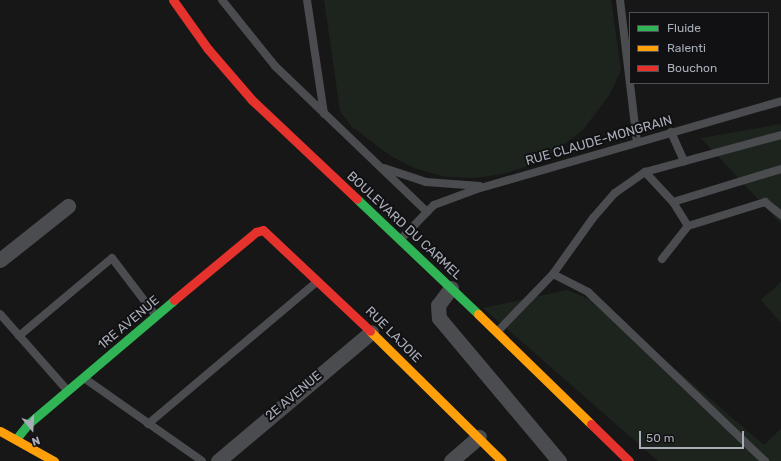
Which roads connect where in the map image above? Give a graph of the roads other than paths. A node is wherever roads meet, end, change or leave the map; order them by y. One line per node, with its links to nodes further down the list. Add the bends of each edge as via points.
1 (173, 0): 23 (street, BOULEVARD DU CARMEL, via 208,49 252,100)
2 (222, 0): 8 (lane, via 275,66)
3 (308, 0): 8 (lane)
4 (620, 0): 5 (lane)
5 (629, 75)
6 (630, 84): 11 (lane)
7 (781, 101): 9 (lane, RUE CLAUDE-MONGRAIN)
8 (324, 114): 13 (lane)
9 (671, 132): 11 (lane, RUE CLAUDE-MONGRAIN); 12 (lane)
10 (781, 135): 12 (lane)
11 (637, 142): 16 (lane, RUE CLAUDE-MONGRAIN)
12 (684, 161): 15 (lane)
13 (376, 164): 16 (lane, via 426,182 467,186); 19 (lane)
14 (781, 169): 17 (lane)
15 (645, 172): 17 (lane); 26 (lane, via 615,193 593,218)
16 (490, 185): 19 (lane, RUE CLAUDE-MONGRAIN, via 434,205)
17 (673, 202): 21 (lane)
18 (68, 206): 24 (street)
19 (427, 212): 23 (lane, RUE CLAUDE-MONGRAIN)
20 (781, 215): 21 (lane, via 765,202)
21 (688, 226): 25 (lane)
22 (263, 230): 27 (street, RUE LAJOIE); 30 (street, 1RE AVENUE, via 256,232)
23 (400, 240): 28 (street, BOULEVARD DU CARMEL)
24 (0, 260)
25 (662, 260)
26 (552, 274): 32 (lane); 49 (lane, via 588,292)
27 (318, 280): 31 (street, RUE LAJOIE); 36 (lane)
28 (451, 288): 32 (street, BOULEVARD DU CARMEL); 47 (street, via 438,305 440,320)
29 (0, 314): 33 (lane)
30 (156, 317): 33 (lane, via 112,258); 34 (street, 1RE AVENUE)
31 (371, 332): 38 (street, RUE LAJOIE); 44 (street, 2E AVENUE)
32 (497, 332): 48 (street, BOULEVARD DU CARMEL)
33 (19, 336): 35 (lane)
34 (84, 378): 35 (street, 1RE AVENUE); 36 (lane)
35 (67, 390): 39 (street, 1RE AVENUE, via 28,424)
36 (148, 424): 43 (lane)
37 (0, 431): 39 (street)
38 (479, 437): 45 (street); 46 (street, RUE LAJOIE)
39 (16, 439): 40 (street)
40 (34, 450): 41 (street); 42 (street)
41 (27, 458)
42 (54, 461)
43 (202, 461)
44 (218, 461)
45 (451, 461)
46 (502, 461)
47 (559, 461)
48 (629, 461)
49 (765, 461)

